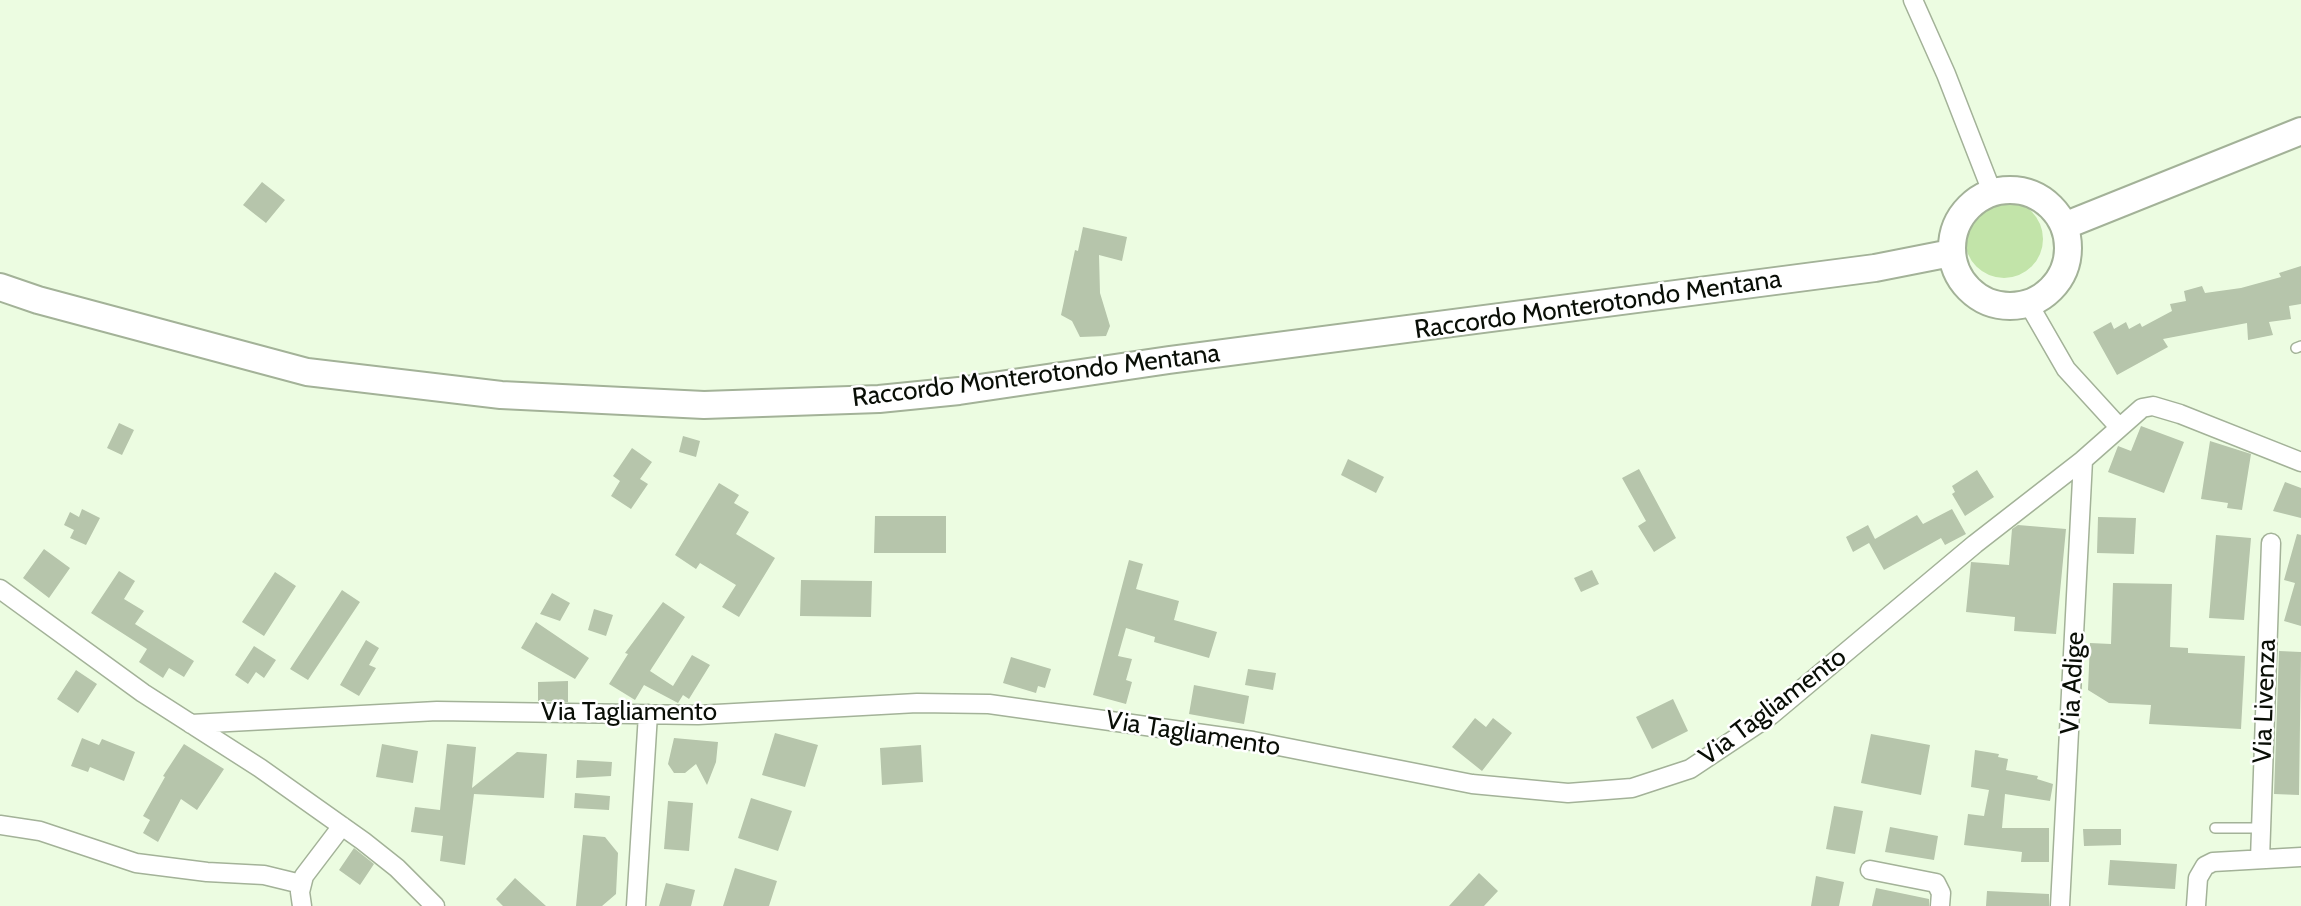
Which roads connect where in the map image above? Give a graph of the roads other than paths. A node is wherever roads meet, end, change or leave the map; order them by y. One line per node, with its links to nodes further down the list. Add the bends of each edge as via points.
1 (1913, 0): 3 (street)
2 (2301, 131): 4 (main road)
3 (1992, 192): 4 (main road, via 2009,189 2034,195 2055,210); 5 (main road, via 1961,215)
4 (2064, 226): 7 (main road, via 2068,249 2063,272 2042,296)
5 (1951, 253): 6 (main road, Raccordo Monterotondo Mentana, via 1862,270 959,391 704,405 501,395 307,372); 7 (main road, via 1955,270 1977,297 1993,304)
6 (0, 287)
7 (2028, 303): 8 (street, via 2066,369)
8 (2119, 426): 9 (street, Via Tagliamento); 10 (street, Via Tagliamento, via 2135,411 2152,406)
9 (2084, 460): 13 (street, Via Tagliamento, via 1975,544 1753,729 1690,769 1632,788 1569,793 1472,784 1253,741 989,704); 27 (street, Via Adige)
10 (2301, 462)
11 (2271, 543): 18 (street, Via Livenza)
12 (0, 589): 14 (street)
13 (648, 714): 14 (street, Via Tagliamento, via 437,711); 25 (street)
14 (191, 724): 16 (street)
15 (0, 825): 22 (street, via 40,831 136,863 264,875)
16 (342, 826): 22 (street); 24 (street, via 382,855)
17 (2215, 828): 18 (lane)
18 (2261, 828): 20 (street, Via Livenza)
19 (2301, 857): 20 (street)
20 (2260, 859): 28 (street, via 2217,860 2205,866 2198,878)
21 (1870, 870): 26 (street, via 1936,883)
22 (301, 884): 23 (street)
23 (302, 906)
24 (435, 906)
25 (636, 906)
26 (1940, 906)
27 (2060, 906)
28 (2196, 906)

